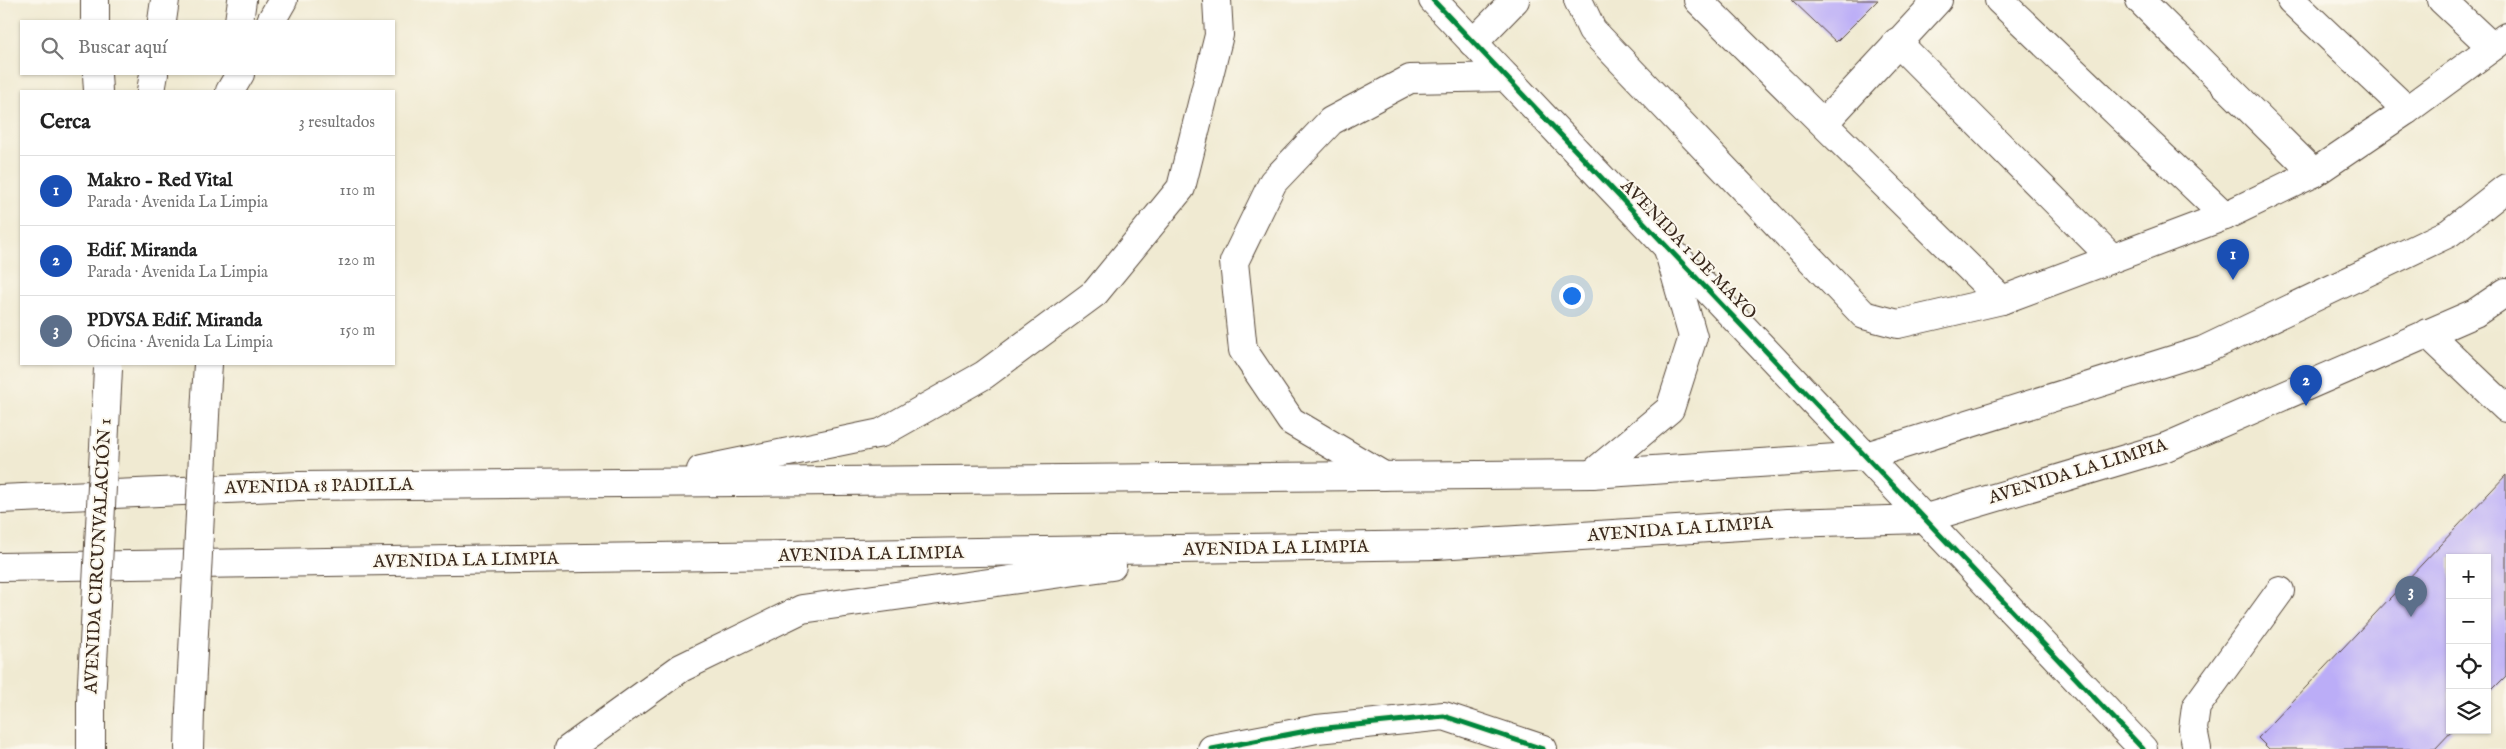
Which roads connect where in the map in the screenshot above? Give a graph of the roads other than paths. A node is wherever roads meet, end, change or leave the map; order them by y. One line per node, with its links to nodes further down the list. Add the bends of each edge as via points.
1 (95, 0): 15 (main road)
2 (165, 0): 16 (main road)
3 (242, 0): 17 (main road)
4 (283, 0): 18 (main road)
5 (1216, 0): 47 (main road, via 1219,35 1181,188 1095,293 984,375 881,433)
6 (1432, 0): 21 (main road, AVENIDA 1 DE MAYO)
7 (1515, 0): 21 (main road)
8 (1578, 0): 39 (main road, via 1592,30 1864,315 1898,324)
9 (1698, 0): 32 (main road)
10 (1938, 0): 19 (main road)
11 (1999, 0): 35 (main road)
12 (2140, 0): 33 (main road)
13 (2291, 0): 31 (main road)
14 (2442, 0): 20 (main road)
15 (96, 20)
16 (162, 20)
17 (239, 20)
18 (271, 20)
19 (1897, 42): 32 (main road); 37 (main road)
20 (2499, 42): 31 (main road)
21 (1473, 43): 26 (main road, AVENIDA 1 DE MAYO)
22 (97, 75): 27 (main road)
23 (154, 75): 28 (main road)
24 (231, 75): 29 (main road)
25 (239, 75): 30 (main road)
26 (1506, 77): 36 (main road, AVENIDA 1 DE MAYO); 46 (main road, via 1410,80 1331,121 1273,182 1234,262 1243,350 1291,421)
27 (98, 90)
28 (151, 90)
29 (229, 90)
30 (230, 90)
31 (2407, 110): 33 (main road)
32 (1824, 123): 39 (main road)
33 (2314, 173): 35 (main road)
34 (2506, 188): 44 (main road, via 2450,233 2204,350)
35 (2225, 216): 37 (main road)
36 (1668, 249): 44 (main road, AVENIDA 1 DE MAYO); 45 (main road, via 1693,337 1670,409)
37 (2112, 258): 39 (main road)
38 (2506, 292): 40 (main road, AVENIDA LA LIMPIA, via 2475,313)
39 (2002, 300)
40 (2427, 333): 43 (main road); 49 (main road, AVENIDA LA LIMPIA, via 2166,447)
41 (109, 365): 53 (main road, AVENIDA CIRCUNVALACIÓN 1, bridge)
42 (208, 365): 54 (main road, bridge)
43 (2506, 408)
44 (1866, 456): 45 (main road); 49 (main road, AVENIDA 1 DE MAYO)
45 (1592, 474): 46 (main road)
46 (1384, 476): 47 (main road)
47 (639, 482): 48 (main road, AVENIDA 18 PADILLA, via 300,486)
48 (0, 499)
49 (1923, 520): 50 (main road, AVENIDA LA LIMPIA, via 1788,522 1437,546); 58 (main road, AVENIDA 1 DE MAYO)
50 (1230, 550): 51 (main road, AVENIDA LA LIMPIA); 55 (main road, via 802,609 680,668)
51 (0, 567)
52 (2280, 591): 59 (main road, via 2196,707 2193,729)
53 (91, 749)
54 (189, 749)
55 (569, 749)
56 (1212, 749): 57 (main road, via 1317,729 1444,716)
57 (1543, 749)
58 (2143, 749)
59 (2197, 749)

